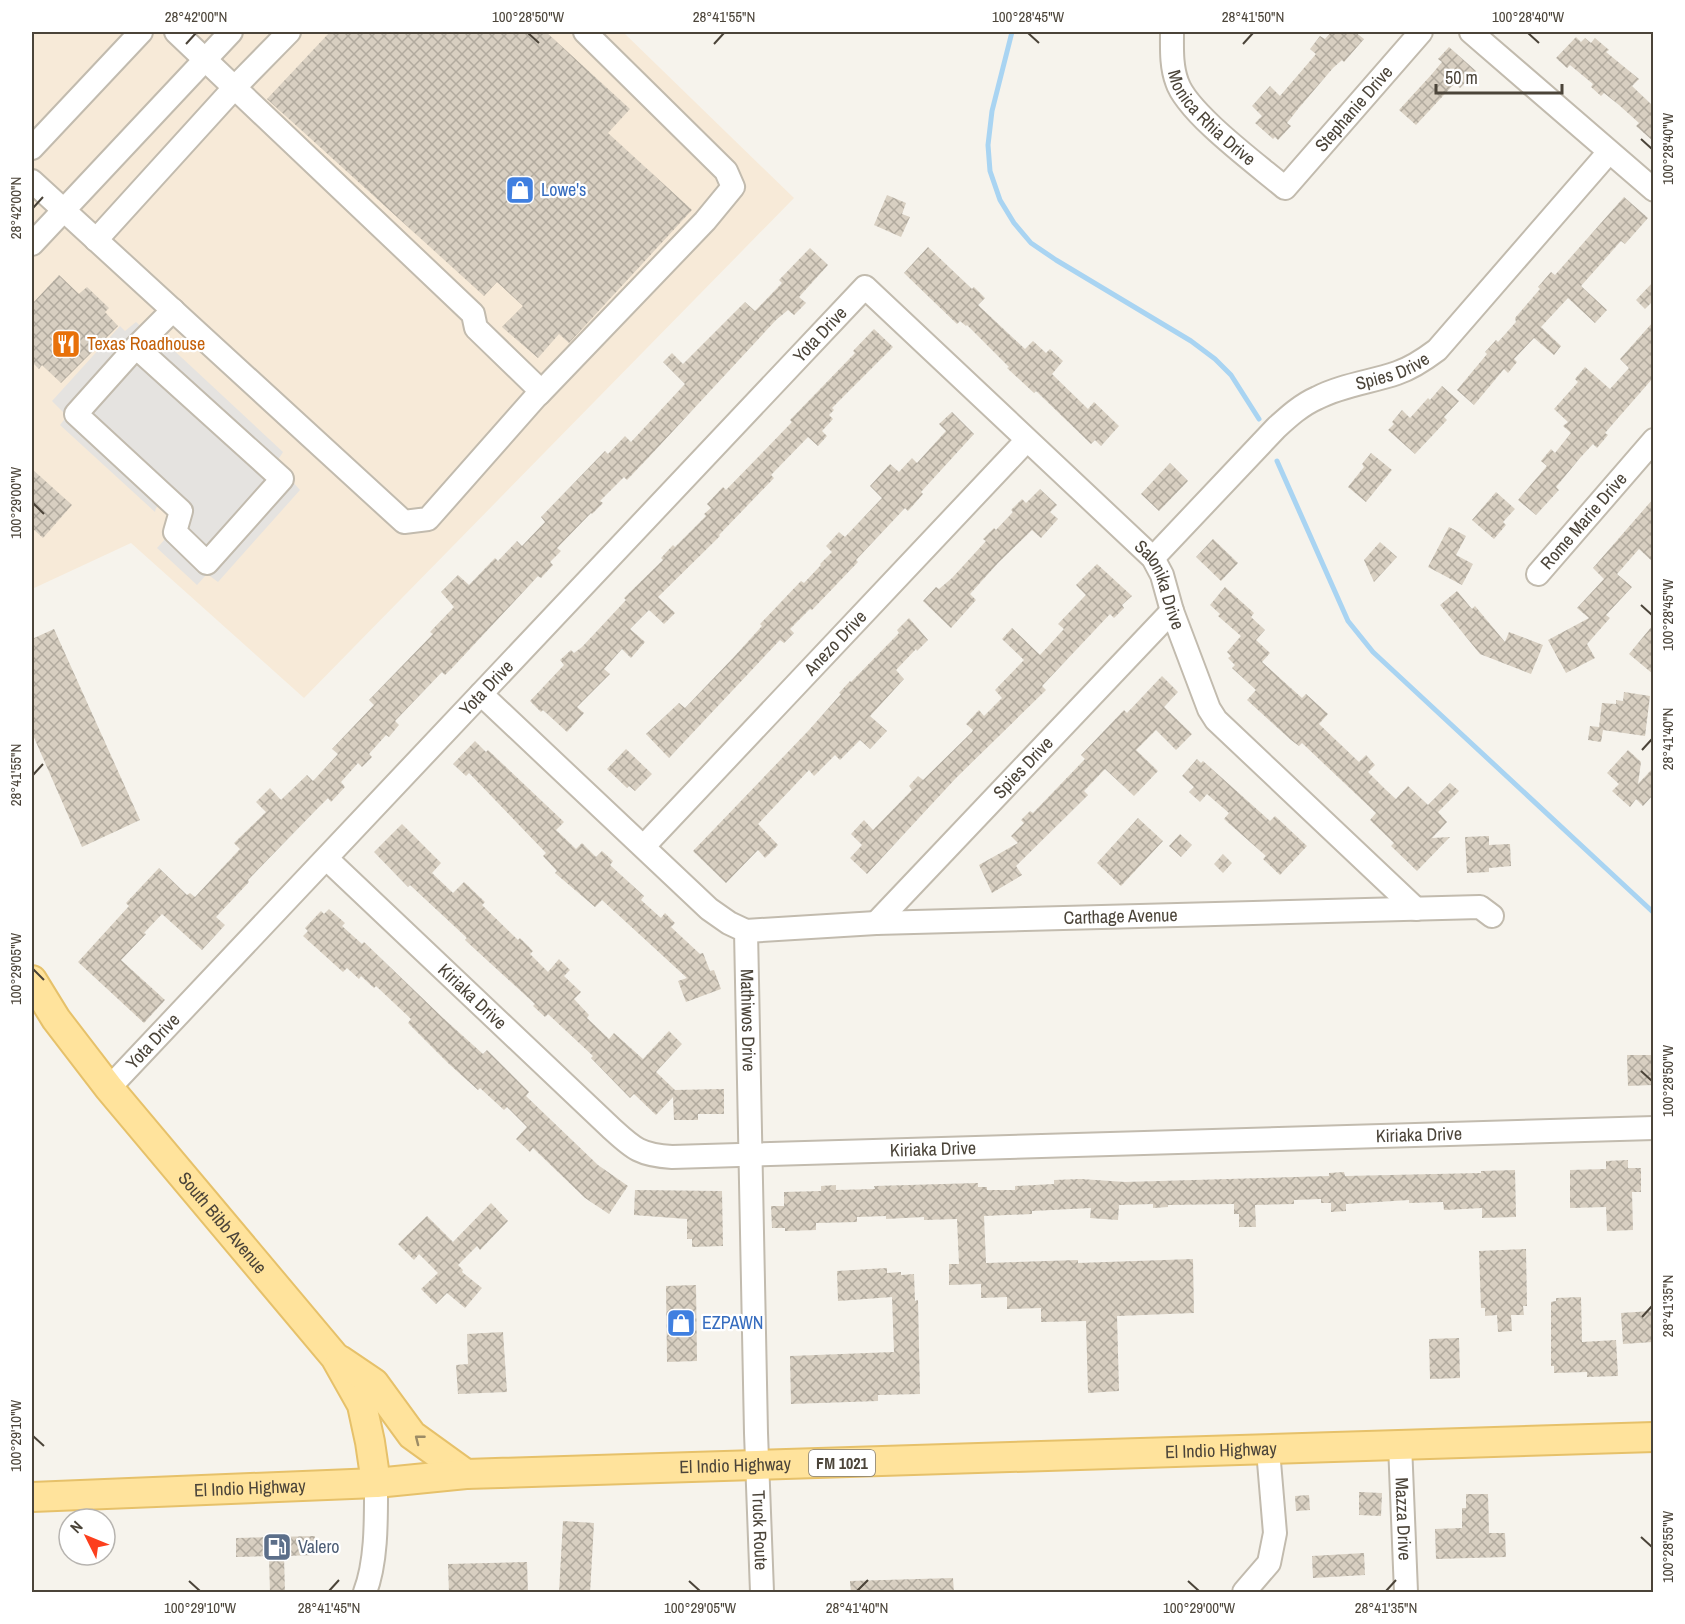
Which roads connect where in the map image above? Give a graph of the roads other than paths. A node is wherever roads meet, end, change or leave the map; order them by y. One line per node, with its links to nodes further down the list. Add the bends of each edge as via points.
1 (141, 32): 11 (street)
2 (176, 32): 9 (street)
3 (231, 32): 9 (street)
4 (289, 32): 10 (street)
5 (585, 32): 22 (street, via 726,171 734,188)
6 (1172, 32): 14 (street, Monica Rhia Drive, via 1171,54 1177,83 1188,102)
7 (1421, 32): 14 (street, Stephanie Drive)
8 (1471, 32): 12 (street)
9 (206, 58): 10 (street); 16 (street)
10 (235, 87): 17 (street); 22 (street, via 472,314 476,328 541,391)
11 (32, 148)
12 (1609, 152): 15 (street); 25 (street, Spies Drive, via 1437,350 1399,373 1317,397 1294,412)
13 (32, 181): 16 (street)
14 (1285, 188)
15 (1653, 190)
16 (64, 210): 17 (street); 18 (street)
17 (96, 240): 20 (street)
18 (32, 244)
19 (865, 287): 24 (street, Salonika Drive); 28 (street, Yota Drive)
20 (173, 310): 21 (street); 22 (street, via 404,522 428,519)
21 (136, 347): 21 (street, via 76,414 182,511 175,532 207,563 282,479)
22 (539, 394)
23 (1653, 440): 26 (street, Rome Marie Drive)
24 (1026, 441): 25 (street, Salonika Drive); 29 (street, Anezo Drive)
25 (1153, 558): 27 (street, Salonika Drive)
26 (1538, 574)
27 (1172, 611): 31 (street, Salonika Drive, via 1216,720); 33 (street, Spies Drive)
28 (481, 694): 29 (street); 30 (street, Yota Drive)
29 (644, 846): 34 (street, via 709,909)
30 (327, 860): 36 (street, Yota Drive); 38 (street, Kiriaka Drive, via 633,1148 650,1156)
31 (1416, 909): 32 (street, Carthage Avenue, via 1480,907); 33 (street, Carthage Avenue)
32 (1492, 916)
33 (876, 923): 34 (street, Carthage Avenue)
34 (746, 931): 38 (street, Mathiwos Drive)
35 (32, 980): 36 (main road, South Bibb Avenue, via 56,1019)
36 (110, 1088): 39 (main road, South Bibb Avenue)
37 (1653, 1128): 38 (street, Kiriaka Drive)
38 (751, 1154): 43 (street, Mathiwos Drive)
39 (335, 1357): 44 (main road, one-way to 39, via 412,1435 374,1383); 45 (main road, South Bibb Avenue, via 362,1405)
40 (1653, 1437): 41 (main road, El Indio Highway / FM 1021)
41 (1400, 1444): 42 (main road, El Indio Highway / FM 1021); 50 (street, Mazza Drive)
42 (1268, 1450): 43 (main road, El Indio Highway / FM 1021); 49 (street, via 1275,1533 1269,1563)
43 (757, 1466): 44 (main road, El Indio Highway / FM 1021); 48 (street, Truck Route)
44 (466, 1474): 45 (main road, El Indio Highway / FM 1021)
45 (376, 1483): 46 (main road, El Indio Highway / FM 1021); 47 (street, via 370,1578)
46 (32, 1497)
47 (364, 1593)
48 (762, 1593)
49 (1244, 1593)
50 (1406, 1593)

